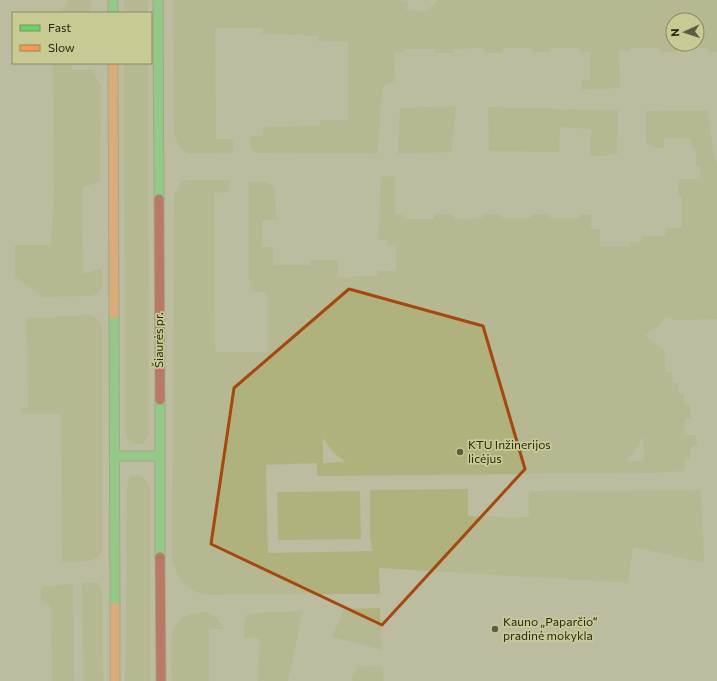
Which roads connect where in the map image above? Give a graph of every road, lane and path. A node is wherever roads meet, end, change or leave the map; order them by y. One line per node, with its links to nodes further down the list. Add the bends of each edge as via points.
1 (113, 0): 3 (main road)
2 (158, 0): 6 (main road, Šiaurės pr.)
3 (113, 12)
4 (113, 64): 5 (main road)
5 (114, 456): 6 (main road); 7 (main road)
6 (160, 456): 8 (main road, Šiaurės pr.)
7 (115, 681)
8 (161, 681)

